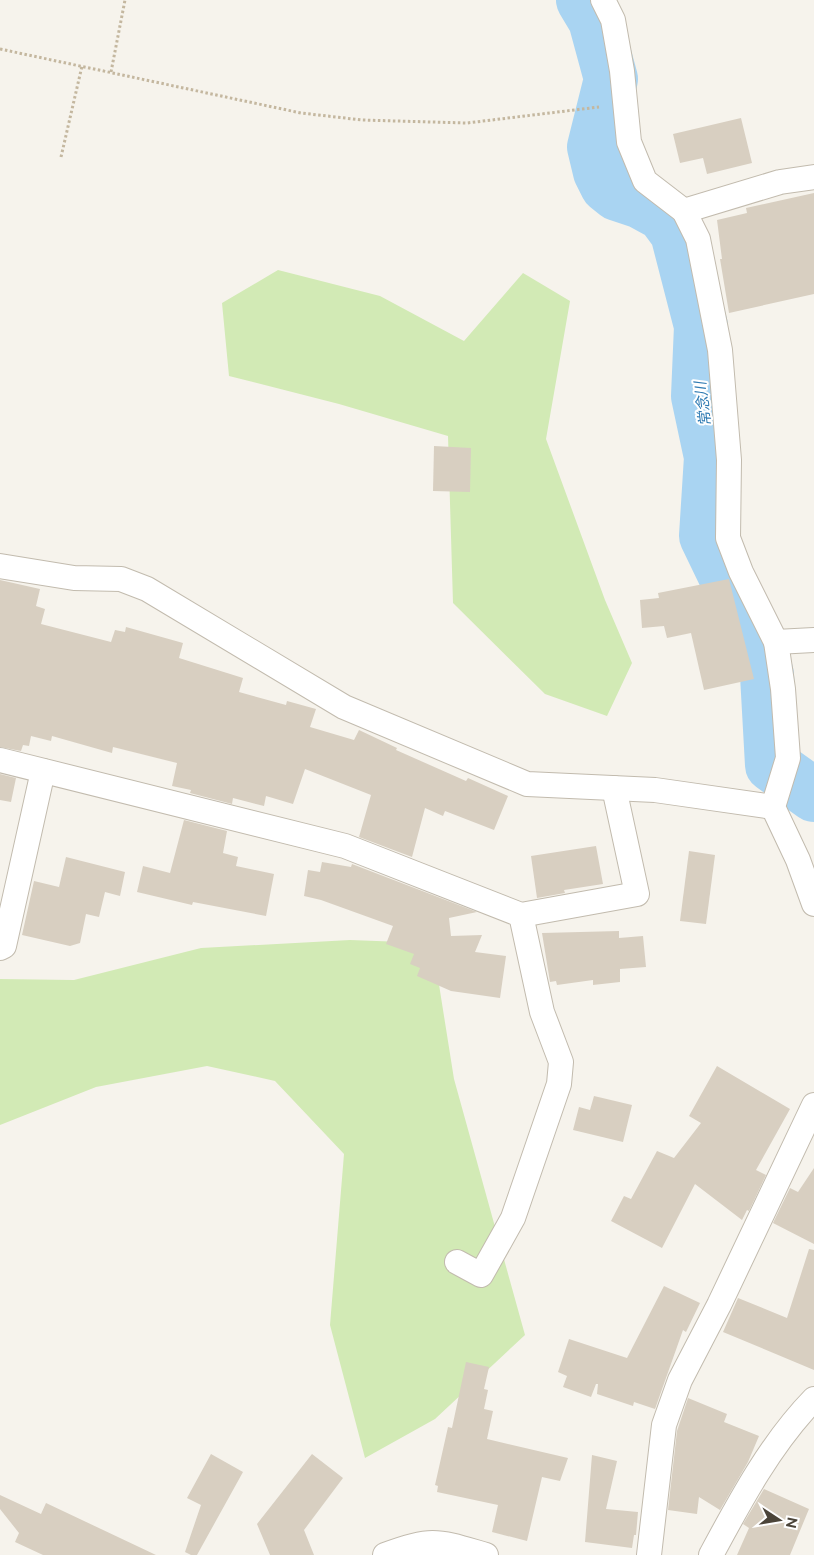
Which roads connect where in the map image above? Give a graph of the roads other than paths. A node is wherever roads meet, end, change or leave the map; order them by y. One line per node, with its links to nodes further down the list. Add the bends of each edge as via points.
1 (603, 0): 3 (street, via 613,20 626,104 628,142 645,181)
2 (814, 177): 3 (street, via 780,182)
3 (684, 211): 6 (street, via 698,239 720,350 728,460 728,538)
4 (0, 566): 9 (street, via 74,578 121,579 147,589 344,706 380,722 527,784)
5 (814, 640): 6 (street)
6 (776, 642): 10 (street, via 788,758)
7 (0, 760): 8 (street)
8 (42, 771): 12 (street, via 345,846); 13 (street, via 4,946)
9 (614, 788): 10 (street, via 655,790); 12 (street, via 637,894)
10 (773, 806): 11 (street)
11 (814, 904)
12 (521, 915): 15 (street, via 542,1012 561,1062 559,1084 513,1218 481,1276)
13 (0, 948)
14 (814, 1105): 19 (street, via 680,1380 664,1425)
15 (458, 1262)
16 (814, 1398): 20 (street, via 794,1419 733,1514)
17 (385, 1555): 18 (street, via 416,1543 442,1542)
18 (486, 1555)
19 (649, 1555)
20 (711, 1555)

